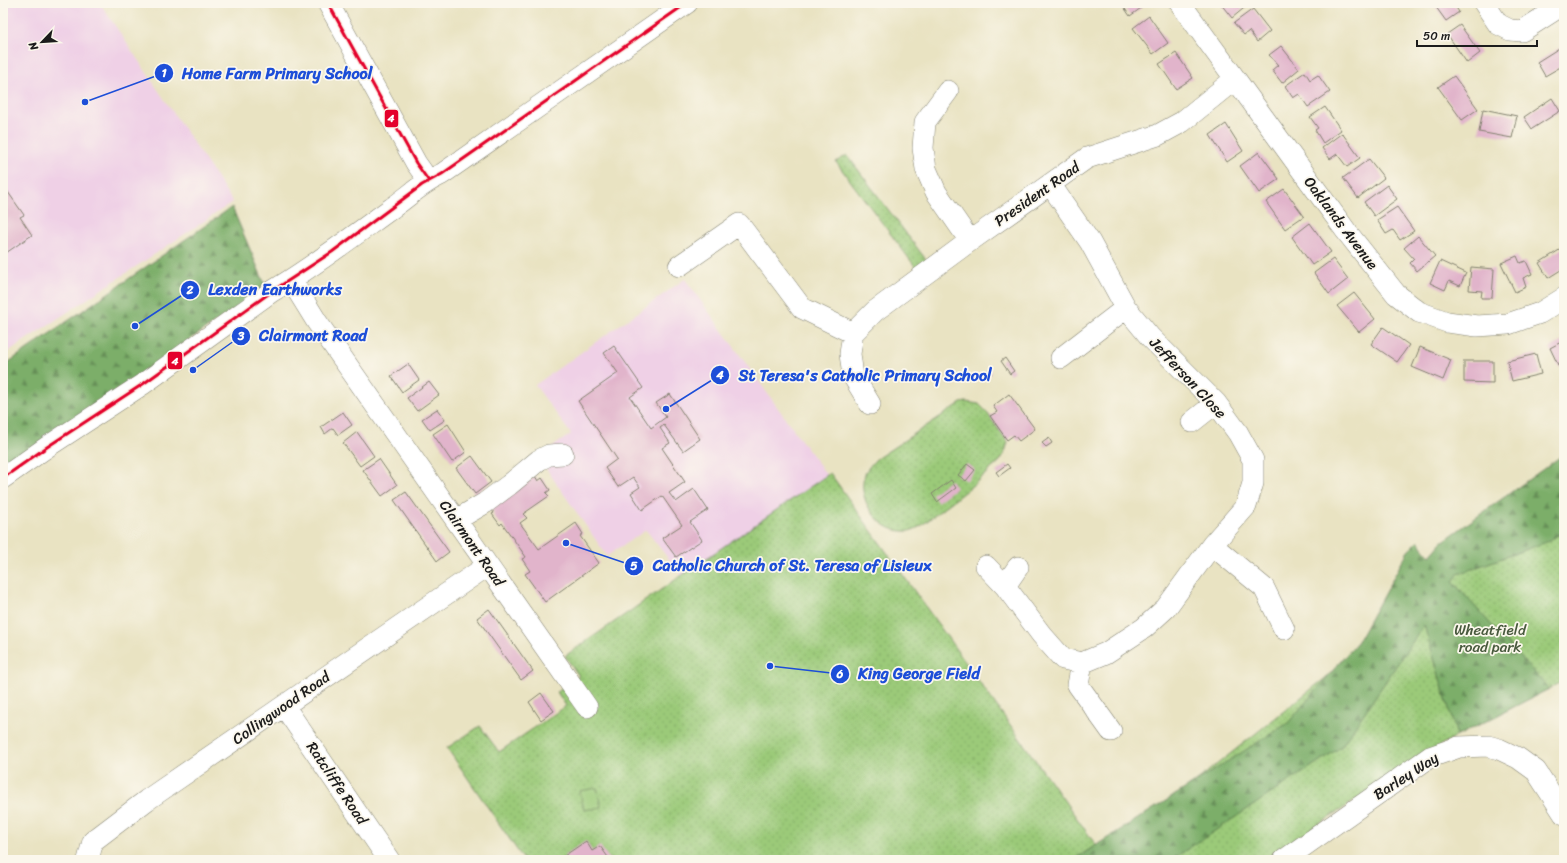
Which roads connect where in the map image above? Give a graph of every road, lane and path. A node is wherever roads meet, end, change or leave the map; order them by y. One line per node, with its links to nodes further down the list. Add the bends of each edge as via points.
1 (328, 3): 8 (street, via 416,163)
2 (687, 3): 8 (street, via 442,174)
3 (1180, 3): 6 (street, Oaklands Avenue)
4 (1484, 3): 5 (street, via 1498,24 1510,30 1522,31)
5 (1564, 4)
6 (1236, 79): 9 (street, President Road, via 1182,122 1158,135 1087,158); 13 (street, Oaklands Avenue, via 1346,232 1396,294 1419,312 1447,322 1477,326 1508,324 1540,314)
7 (948, 91): 10 (street, via 925,122 923,148 926,168 936,192)
8 (428, 180): 12 (street)
9 (1050, 184): 10 (street, President Road); 14 (street, Jefferson Close, via 1090,242)
10 (970, 241): 15 (street, President Road, via 875,311)
11 (679, 266): 15 (street, via 739,224 802,308)
12 (291, 280): 21 (street); 22 (street, Clairmont Road, via 317,322)
13 (1564, 298)
14 (1126, 308): 16 (street); 17 (street, Jefferson Close, via 1150,337)
15 (853, 333): 18 (street, via 850,354 853,376)
16 (1060, 358)
17 (1216, 403): 19 (street); 23 (street, Jefferson Close, via 1238,433 1253,460 1253,483 1246,506)
18 (870, 404)
19 (1192, 422)
20 (563, 454): 22 (street, via 549,454 539,460 503,490)
21 (3, 478)
22 (456, 520): 24 (street, Clairmont Road)
23 (1212, 545): 28 (street, via 1264,588); 29 (street, Jefferson Close, via 1166,608 1144,628 1106,654)
24 (487, 566): 30 (street, Collingwood Road); 31 (street, Clairmont Road)
25 (986, 566): 27 (street)
26 (1018, 567): 27 (street)
27 (1005, 586): 29 (street, via 1041,634 1063,658)
28 (1284, 629)
29 (1082, 663): 32 (street, via 1078,685)
30 (284, 706): 34 (street, Collingwood Road, via 147,800 93,841); 35 (street, Ratcliffe Road)
31 (587, 707)
32 (1111, 731)
33 (1564, 814): 36 (street, Barley Way, via 1536,771 1518,758 1488,746 1459,747 1430,757)
34 (88, 860)
35 (389, 860)
36 (1284, 860)

